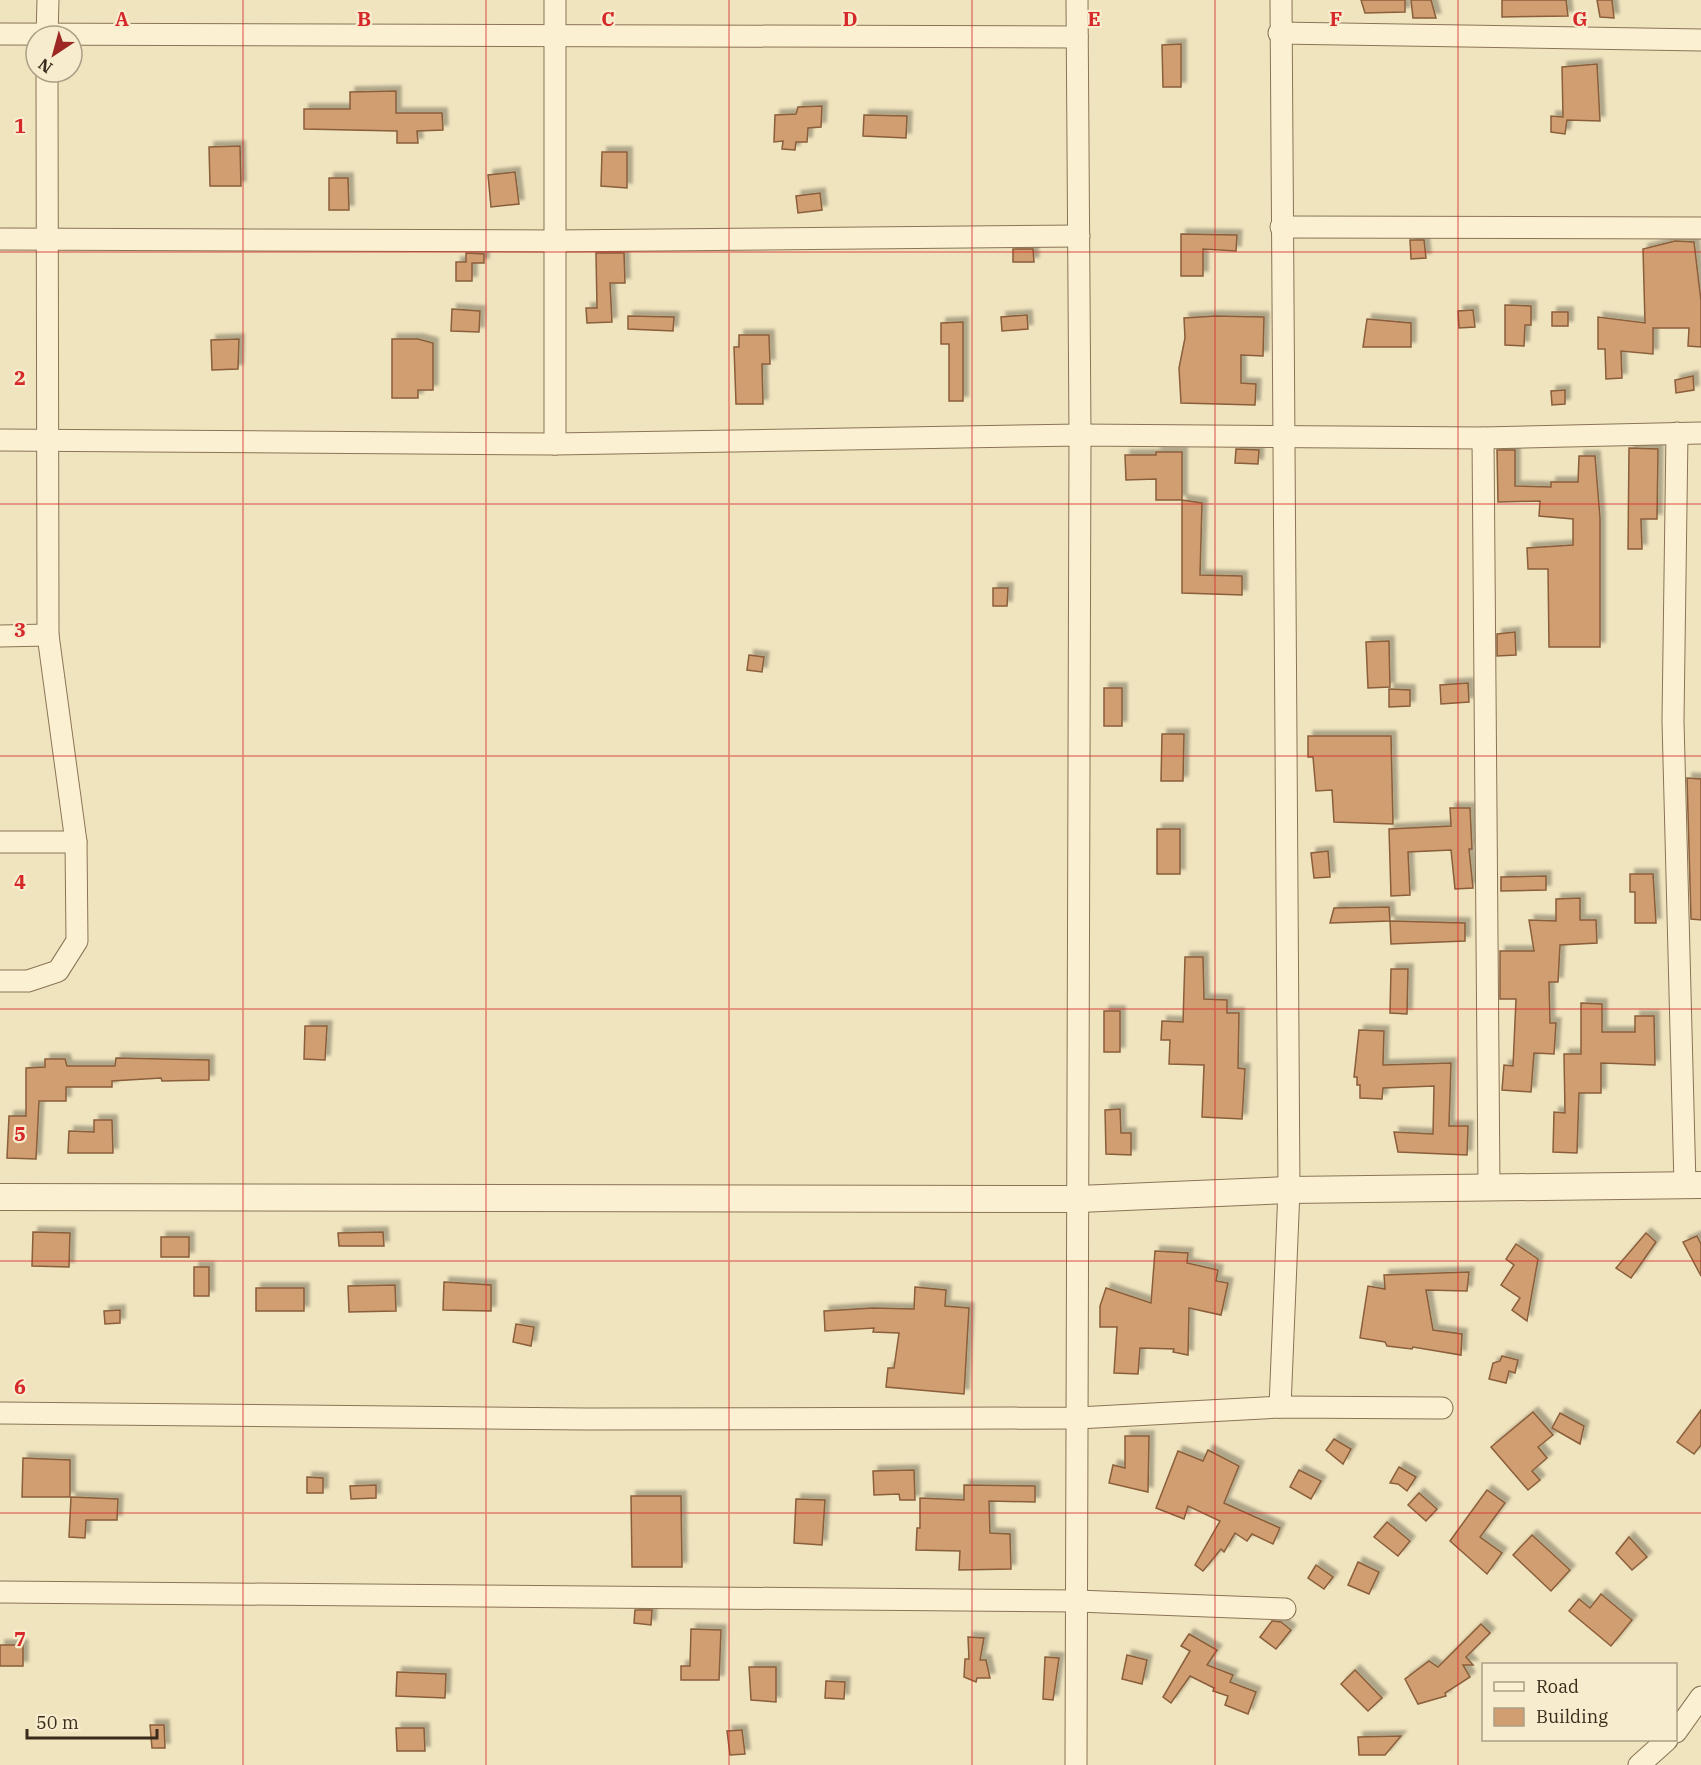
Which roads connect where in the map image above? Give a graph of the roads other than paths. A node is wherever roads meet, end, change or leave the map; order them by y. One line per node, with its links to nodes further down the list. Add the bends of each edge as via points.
1 (48, 0): 5 (street)
2 (555, 0): 8 (street)
3 (1077, 0): 11 (street)
4 (1281, 0): 6 (street)
5 (47, 24)
6 (1280, 33): 12 (street); 14 (street)
7 (0, 34): 9 (street)
8 (555, 34): 10 (street); 11 (street); 19 (street)
9 (24, 35)
10 (84, 35)
11 (1077, 37): 16 (street)
12 (1701, 40)
13 (47, 84): 18 (street)
14 (1281, 227): 15 (street); 23 (street)
15 (1701, 228)
16 (1079, 236): 19 (street); 22 (street)
17 (0, 239): 18 (street)
18 (49, 240): 19 (street); 26 (street)
19 (555, 241): 27 (street)
20 (1701, 433): 21 (street)
21 (1677, 434): 24 (street); 33 (street, via 1674,721)
22 (1080, 435): 23 (street); 27 (street); 37 (street)
23 (1284, 436): 24 (street); 35 (street)
24 (1483, 438): 34 (street)
25 (0, 440): 26 (street)
26 (46, 440): 27 (street); 28 (street)
27 (555, 444)
28 (48, 635): 29 (street); 31 (street)
29 (0, 636)
30 (0, 842): 31 (street)
31 (76, 842): 32 (street, via 77,941 58,971 28,981)
32 (0, 981)
33 (1693, 1185): 34 (street)
34 (1489, 1187): 35 (street)
35 (1289, 1190): 37 (street); 38 (street)
36 (0, 1197): 37 (street)
37 (1079, 1199): 41 (street)
38 (1280, 1407): 39 (street); 41 (street)
39 (1442, 1408)
40 (0, 1413): 41 (street, via 586,1419)
41 (1078, 1418): 43 (street)
42 (0, 1592): 43 (street)
43 (1077, 1601): 44 (street); 48 (street)
44 (1285, 1609)
45 (1701, 1697): 46 (street)
46 (1677, 1731)
47 (1666, 1741): 49 (street)
48 (1076, 1765)
49 (1639, 1765)

